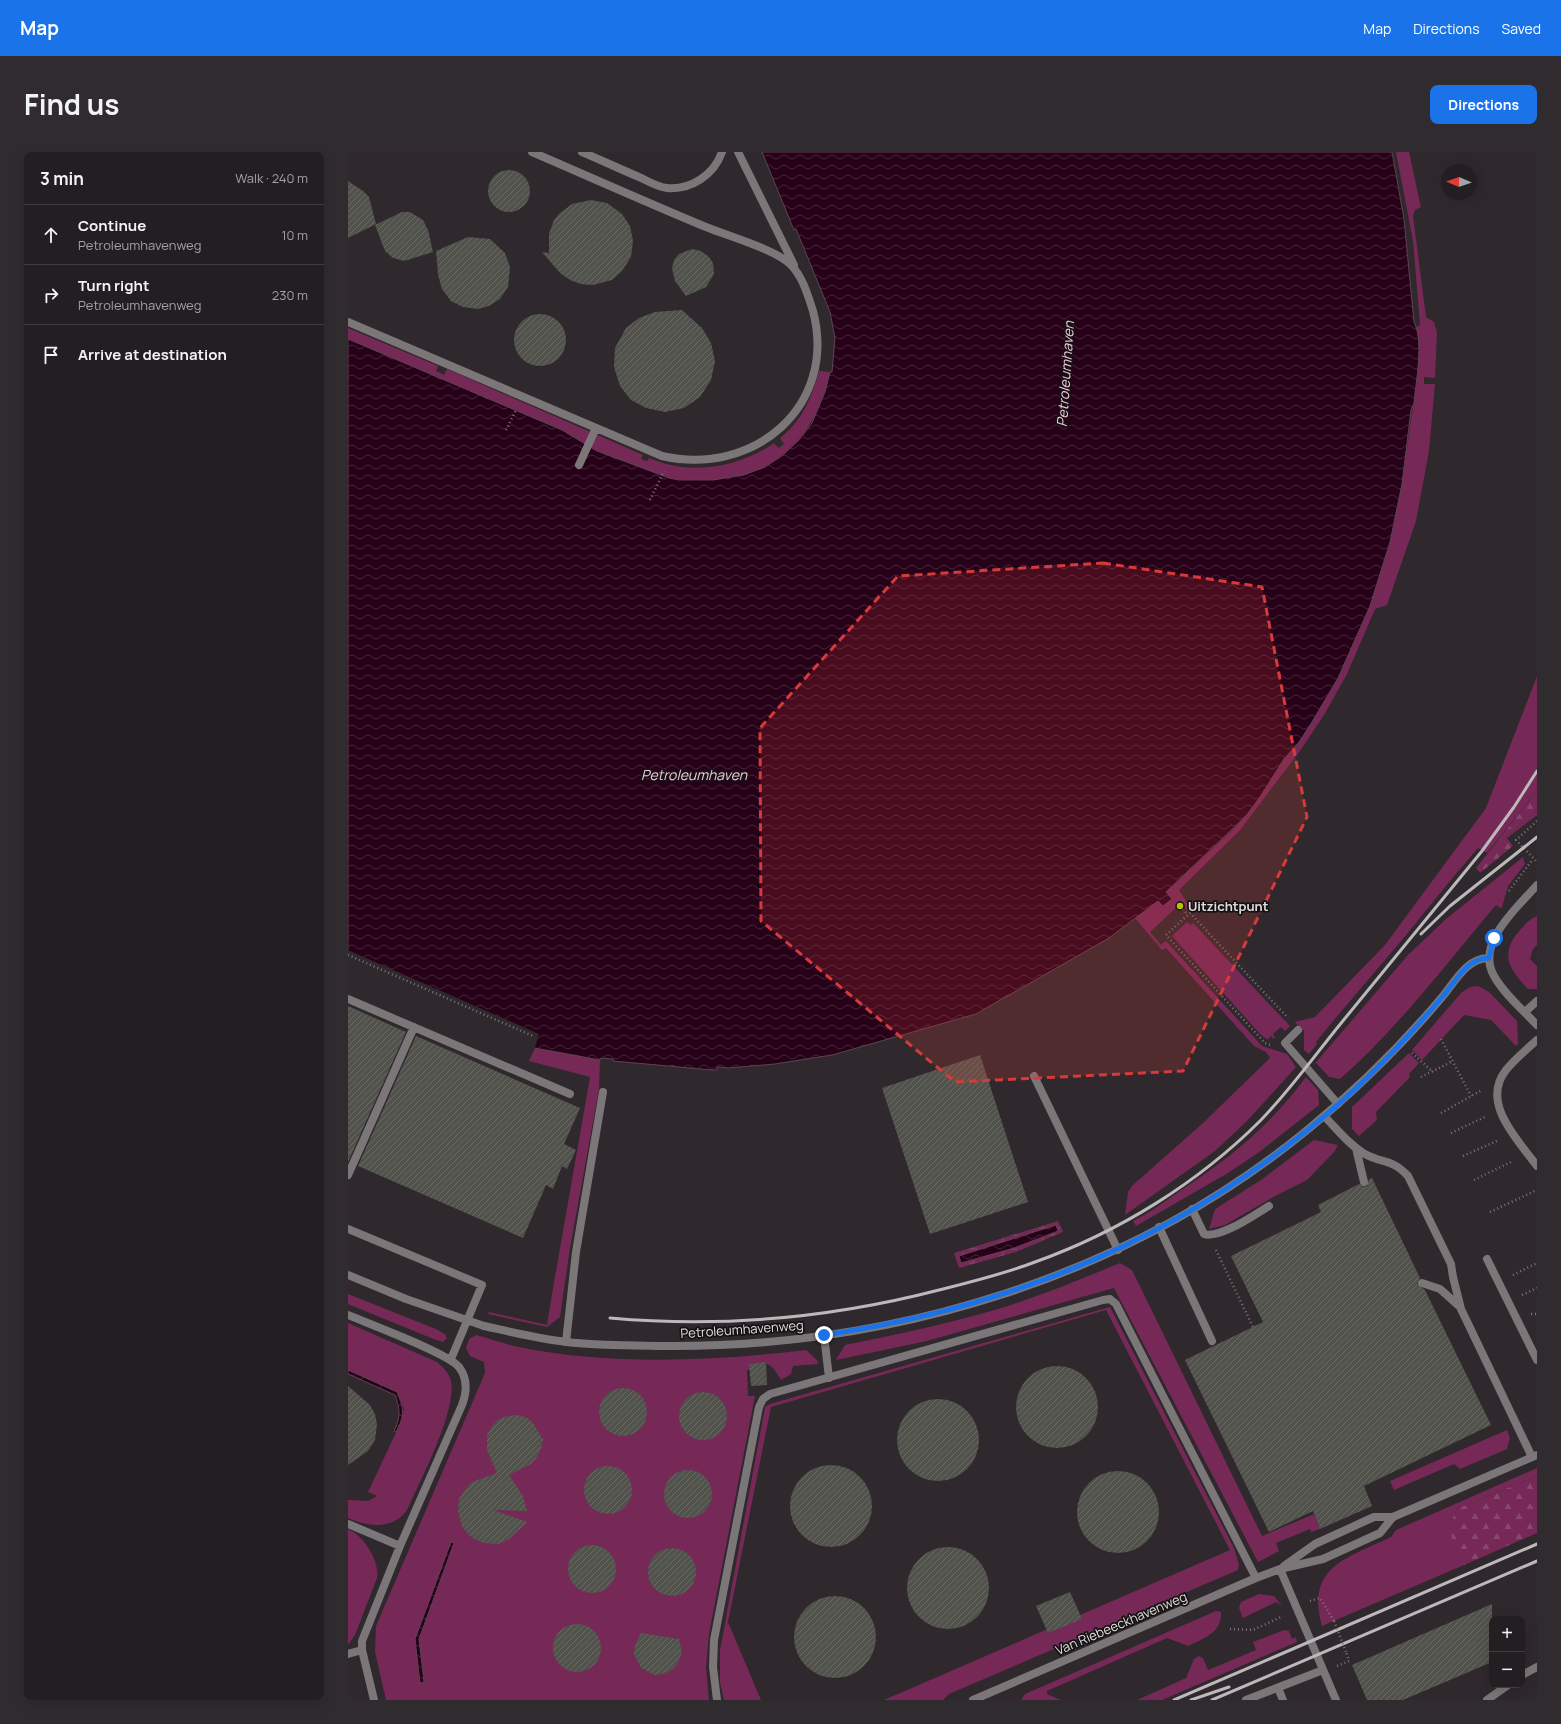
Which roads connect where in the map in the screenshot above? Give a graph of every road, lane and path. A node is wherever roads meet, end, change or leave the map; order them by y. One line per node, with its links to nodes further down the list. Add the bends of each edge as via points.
1 (532, 152): 5 (street, via 775,254 784,259)
2 (582, 152): 3 (street, via 666,188 679,188 704,178 713,169)
3 (722, 152)
4 (738, 152): 5 (street)
5 (797, 273): 9 (street, via 810,300 815,321 815,359 812,376 799,406 777,432 765,441 740,452 690,460 655,454)
6 (348, 322): 9 (street)
7 (516, 409): 8 (path)
8 (506, 430)
9 (594, 431): 10 (street)
10 (579, 464)
11 (666, 468): 12 (path)
12 (650, 500)
13 (1537, 821): 14 (path, via 1516,838 1516,842)
14 (1537, 862)
15 (1537, 885): 19 (street, via 1501,926 1494,938)
16 (1180, 906): 17 (path)
17 (1188, 915): 25 (path, via 1190,913); 29 (path, via 1166,935 1265,1043 1271,1046)
18 (348, 955): 26 (path)
19 (1489, 958): 22 (street, via 1493,976); 30 (street, Petroleumhavenweg, via 1478,959 1468,965)
20 (348, 999): 24 (street)
21 (1537, 1001): 22 (street)
22 (1525, 1012): 23 (street)
23 (1537, 1025)
24 (414, 1027): 37 (street); 49 (street)
25 (1298, 1030): 29 (street)
26 (533, 1036)
27 (1441, 1039): 31 (path)
28 (1537, 1040): 35 (street, via 1506,1069)
29 (1284, 1043): 39 (street)
30 (1402, 1043): 32 (path); 39 (street, Petroleumhavenweg)
31 (1453, 1061): 32 (path); 38 (path)
32 (1433, 1072): 34 (path)
33 (1034, 1076): 59 (street)
34 (1421, 1077)
35 (1498, 1088): 38 (path, via 1482,1090); 40 (street)
36 (603, 1092): 77 (street, via 576,1252)
37 (570, 1094)
38 (1471, 1096): 41 (path)
39 (1338, 1104): 42 (street, Petroleumhavenweg)
40 (1499, 1110): 43 (path); 44 (street)
41 (1440, 1113)
42 (1324, 1116): 45 (street); 54 (street, Petroleumhavenweg, via 1262,1165)
43 (1451, 1133)
44 (1513, 1133): 46 (street); 47 (path)
45 (1356, 1148): 51 (street); 69 (street, via 1366,1155 1401,1168 1408,1176 1451,1264)
46 (1528, 1154): 48 (street); 50 (path)
47 (1463, 1156)
48 (1537, 1166)
49 (348, 1175)
50 (1474, 1180)
51 (1364, 1182)
52 (1537, 1190): 55 (path)
53 (1269, 1206): 58 (street, via 1220,1233)
54 (1192, 1209): 56 (street, Petroleumhavenweg); 58 (street, via 1204,1234)
55 (1490, 1212)
56 (1159, 1227): 59 (street, Petroleumhavenweg); 76 (street)
57 (348, 1229): 73 (street, via 482,1285)
58 (1209, 1236): 74 (path)
59 (1118, 1250): 75 (street, Petroleumhavenweg, via 1043,1281 991,1298 920,1317)
60 (1487, 1259): 79 (street)
61 (1537, 1263): 63 (path, via 1513,1275)
62 (348, 1275): 73 (street, Petroleumhavenweg)
63 (1516, 1282)
64 (1422, 1283): 69 (street, via 1440,1289)
65 (1519, 1288): 67 (path)
66 (1537, 1288): 67 (path)
67 (1522, 1295): 68 (path)
68 (1526, 1302)
69 (1461, 1308): 81 (street)
70 (1529, 1308): 71 (path, via 1532,1315)
71 (1537, 1314)
72 (348, 1315): 78 (street)
73 (467, 1321): 77 (street, Petroleumhavenweg, via 536,1338); 78 (street)
74 (1253, 1327)
75 (824, 1335): 77 (street, Petroleumhavenweg, via 750,1344 688,1346); 80 (street)
76 (1212, 1341)
77 (566, 1342)
78 (451, 1359): 84 (street, via 464,1374 466,1395)
79 (1537, 1360)
80 (829, 1378): 86 (street, via 1110,1299 1116,1304); 98 (street, via 770,1394 763,1399 759,1407 714,1640 713,1667)
81 (1534, 1456): 82 (street, Van Riebeeckhavenweg)
82 (1393, 1517): 85 (street, Van Riebeeckhavenweg, via 1374,1517 1315,1544); 85 (street, Van Riebeeckhavenweg, via 1380,1533 1323,1559)
83 (348, 1524): 84 (street)
84 (400, 1546): 89 (street, via 366,1630)
85 (1280, 1569): 86 (street, Van Riebeeckhavenweg); 87 (street)
86 (1256, 1578): 99 (street, Van Riebeeckhavenweg)
87 (1296, 1607): 88 (path, via 1253,1630); 91 (path, bridge, via 1320,1598 1334,1621 1349,1661); 93 (street)
88 (1230, 1629)
89 (362, 1650): 90 (street); 97 (street)
90 (348, 1654)
91 (1334, 1667)
92 (1537, 1667): 94 (street)
93 (1323, 1670): 95 (street); 102 (street)
94 (1525, 1673)
95 (1278, 1688): 100 (street); 101 (street)
96 (1504, 1688): 103 (street)
97 (374, 1700)
98 (717, 1700)
99 (973, 1700)
100 (1246, 1700)
101 (1283, 1700)
102 (1336, 1700)
103 (1487, 1700)

